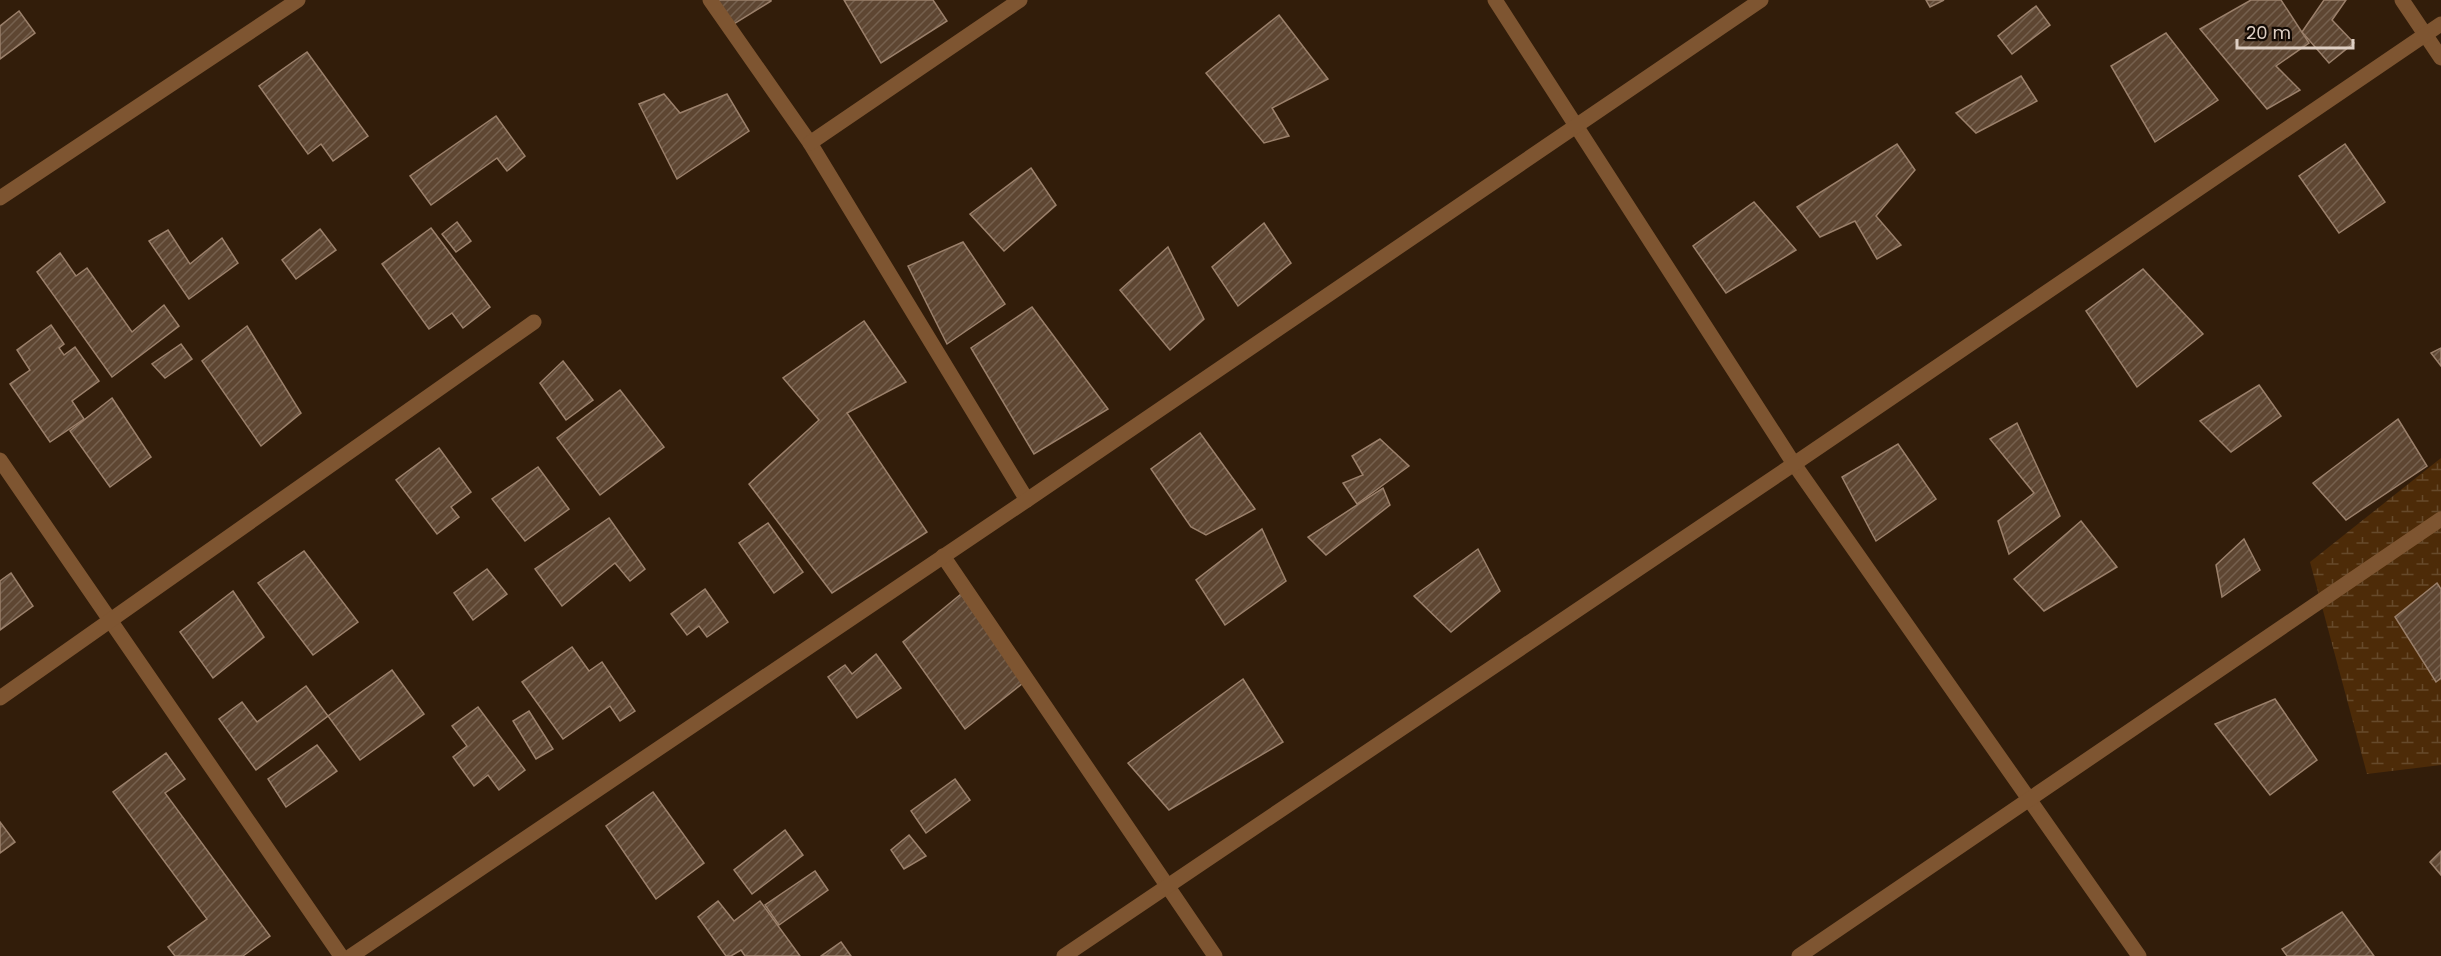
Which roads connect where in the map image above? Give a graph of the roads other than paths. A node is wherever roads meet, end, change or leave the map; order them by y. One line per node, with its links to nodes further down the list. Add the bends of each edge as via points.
1 (298, 0): 12 (street)
2 (710, 0): 11 (street)
3 (1020, 0): 11 (street)
4 (1495, 0): 10 (street)
5 (1761, 0): 10 (street)
6 (2402, 0): 8 (street)
7 (2441, 24): 8 (street)
8 (2425, 35): 9 (street); 15 (street)
9 (2441, 58)
10 (1576, 124): 15 (street); 16 (street)
11 (810, 142): 16 (street)
12 (0, 198)
13 (534, 322): 19 (street)
14 (0, 460): 19 (street)
15 (1794, 464): 21 (street); 22 (street)
16 (1027, 500): 18 (street)
17 (2441, 519): 21 (street)
18 (943, 556): 22 (street); 24 (street)
19 (111, 620): 20 (street); 23 (street)
20 (0, 698)
21 (2028, 799): 27 (street); 28 (street)
22 (1168, 887): 25 (street); 26 (street)
23 (341, 956)
24 (351, 956)
25 (1064, 956)
26 (1215, 956)
27 (1799, 956)
28 (2139, 956)

